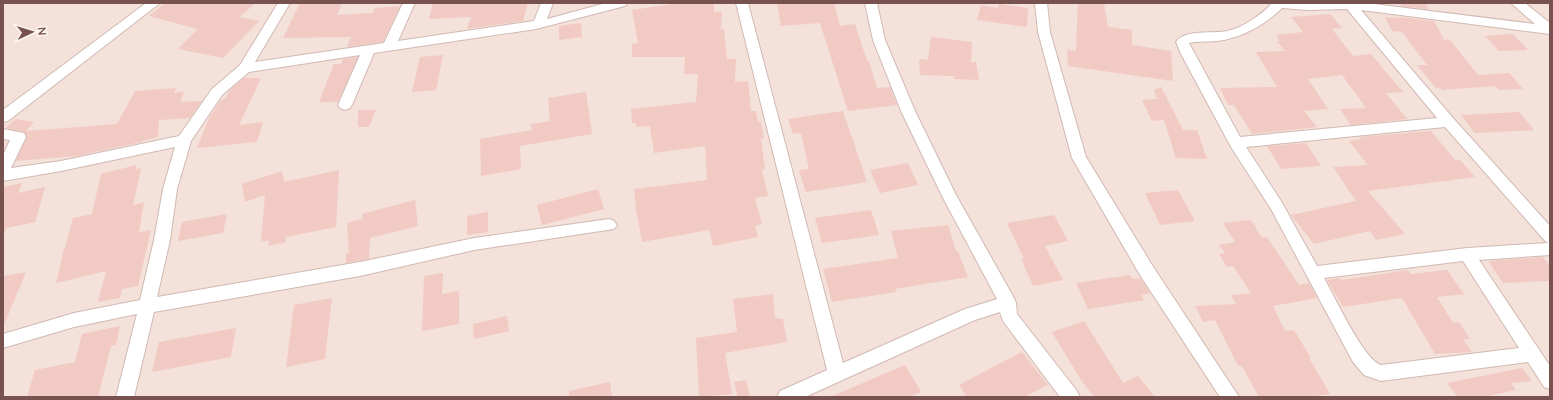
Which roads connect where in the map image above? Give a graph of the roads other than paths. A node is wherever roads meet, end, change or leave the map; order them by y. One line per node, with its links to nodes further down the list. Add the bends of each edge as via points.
1 (154, 3): 18 (street)
2 (284, 3): 16 (street)
3 (409, 3): 14 (street)
4 (547, 3): 12 (street)
5 (621, 3): 12 (street)
6 (742, 3): 34 (street)
7 (871, 3): 30 (street, via 879,40 908,110 949,196)
8 (1041, 3): 40 (street, via 1044,32 1079,158 1146,270)
9 (1278, 3): 11 (street, via 1294,7); 22 (street, via 1238,33 1210,38 1189,38 1182,42)
10 (1517, 3): 13 (street)
11 (1350, 5): 13 (street); 19 (street)
12 (539, 24): 14 (street, via 465,37)
13 (1550, 29)
14 (389, 46): 15 (street)
15 (369, 49): 16 (street, via 310,56); 17 (street)
16 (245, 68): 21 (street, via 217,92)
17 (345, 105)
18 (3, 117)
19 (1448, 122): 22 (street); 26 (street)
20 (3, 134): 23 (street, via 19,137)
21 (184, 140): 24 (street, via 61,166); 31 (street, via 170,188 162,240)
22 (1236, 143): 29 (street, via 1276,205)
23 (3, 169)
24 (3, 175)
25 (609, 225): 31 (street, via 474,244 360,269)
26 (1550, 237)
27 (1550, 249): 28 (street)
28 (1467, 254): 29 (street); 33 (street)
29 (1313, 273): 33 (street, via 1360,357 1376,372 1390,373)
30 (1008, 303): 34 (street, via 971,314); 39 (street, via 1009,316)
31 (147, 306): 32 (street, via 112,310); 37 (street)
32 (3, 341)
33 (1532, 354): 35 (street)
34 (837, 375): 36 (street)
35 (1550, 381)
36 (805, 393): 38 (street)
37 (125, 397)
38 (786, 397)
39 (1071, 397)
40 (1230, 397)

